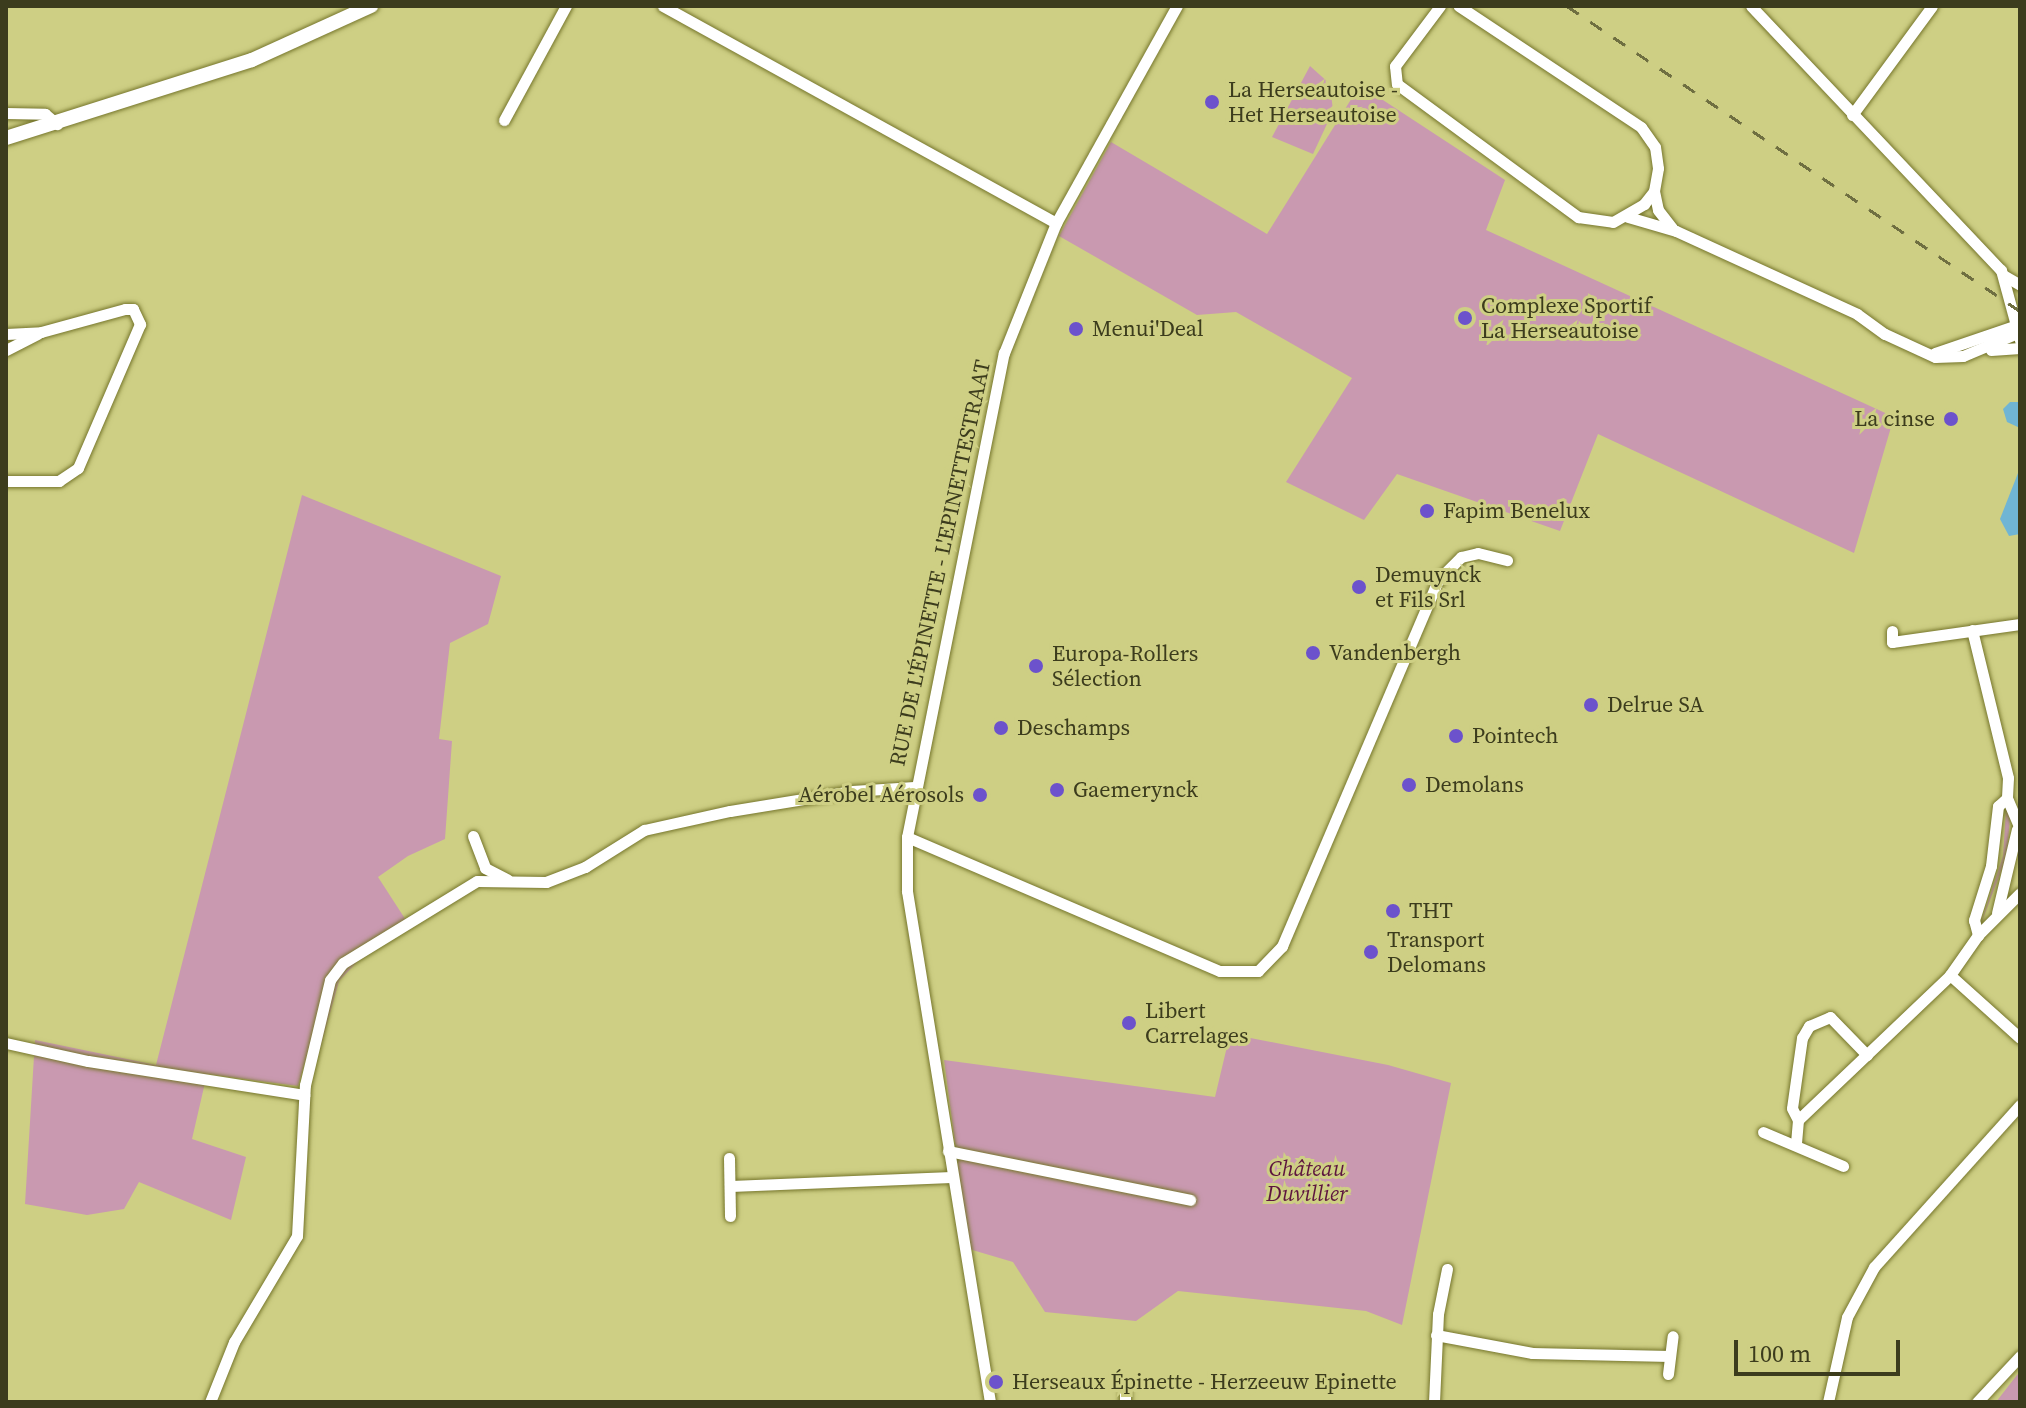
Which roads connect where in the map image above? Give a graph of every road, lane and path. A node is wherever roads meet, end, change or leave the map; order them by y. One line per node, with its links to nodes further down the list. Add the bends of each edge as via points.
1 (371, 6): 12 (main road, via 252,60)
2 (566, 6): 11 (street)
3 (663, 6): 16 (street)
4 (1177, 6): 16 (street, RUE DE L'ÉPINETTE - L'EPINETTESTRAAT)
5 (1440, 6): 15 (street, via 1395,66 1397,84 1578,217 1598,223)
6 (1459, 6): 14 (street, via 1641,127 1657,153)
7 (1751, 6): 10 (street)
8 (1932, 6): 10 (street)
9 (6, 113): 12 (street, via 45,114)
10 (1852, 115): 18 (street)
11 (504, 120)
12 (57, 124): 13 (main road)
13 (6, 138)
14 (1654, 191): 15 (street); 17 (street, via 1658,210)
15 (1628, 217): 17 (street)
16 (1056, 223): 32 (street, RUE DE L'ÉPINETTE - L'EPINETTESTRAAT, via 997,377)
17 (1676, 231): 25 (street, via 1857,314)
18 (2003, 275): 19 (street); 21 (street)
19 (2020, 285)
20 (41, 332): 22 (street); 24 (street); 27 (street, via 133,309 140,324 78,468 59,481)
21 (2016, 333): 25 (street); 26 (street)
22 (6, 334)
23 (2020, 348): 26 (street)
24 (6, 350)
25 (1922, 352): 26 (street, via 1939,359)
26 (1963, 356)
27 (6, 481)
28 (1507, 560): 36 (street, via 1478,553 1461,557 1438,580 1282,946 1258,971 1220,971)
29 (2020, 624): 30 (street)
30 (1972, 630): 31 (street, via 1892,642); 33 (street, via 2005,756)
31 (1892, 631)
32 (914, 787): 36 (street, RUE DE L'ÉPINETTE - L'EPINETTESTRAAT); 37 (street, via 852,791 644,830 566,875 546,882)
33 (2007, 798): 34 (street, via 2014,803); 40 (street, via 1998,806 1991,866 1974,920)
34 (2018, 829): 39 (street)
35 (473, 836): 37 (street, via 485,868)
36 (907, 837): 50 (street, RUE DE L'ÉPINETTE - L'EPINETTESTRAAT, via 907,891)
37 (507, 879): 45 (street, via 460,888 343,963 327,991)
38 (2020, 893): 39 (street)
39 (1995, 918): 40 (street)
40 (1978, 935): 41 (street)
41 (1950, 975): 42 (street); 44 (street)
42 (2020, 1038)
43 (6, 1043): 45 (street)
44 (1867, 1055): 47 (street); 47 (street, via 1834,1020 1816,1019 1802,1038 1792,1108)
45 (304, 1095): 63 (street, via 297,1236 234,1342)
46 (2020, 1105): 66 (street, via 1874,1267 1847,1317)
47 (1798, 1120): 49 (street)
48 (1763, 1132): 49 (street)
49 (1796, 1143): 52 (street)
50 (948, 1151): 53 (street, RUE DE L'ÉPINETTE - L'EPINETTESTRAAT); 55 (street)
51 (729, 1158): 54 (street)
52 (1843, 1166)
53 (952, 1177): 54 (street); 64 (street, RUE DE L'ÉPINETTE - L'EPINETTESTRAAT)
54 (730, 1186): 56 (street)
55 (1190, 1200)
56 (730, 1216)
57 (1447, 1269): 58 (street)
58 (1436, 1335): 60 (street, via 1532,1353); 65 (street)
59 (1673, 1336): 60 (street)
60 (1670, 1356): 62 (street)
61 (2020, 1356): 67 (street)
62 (1668, 1374)
63 (210, 1402)
64 (990, 1402)
65 (1434, 1402)
66 (1828, 1402)
67 (1977, 1402)

